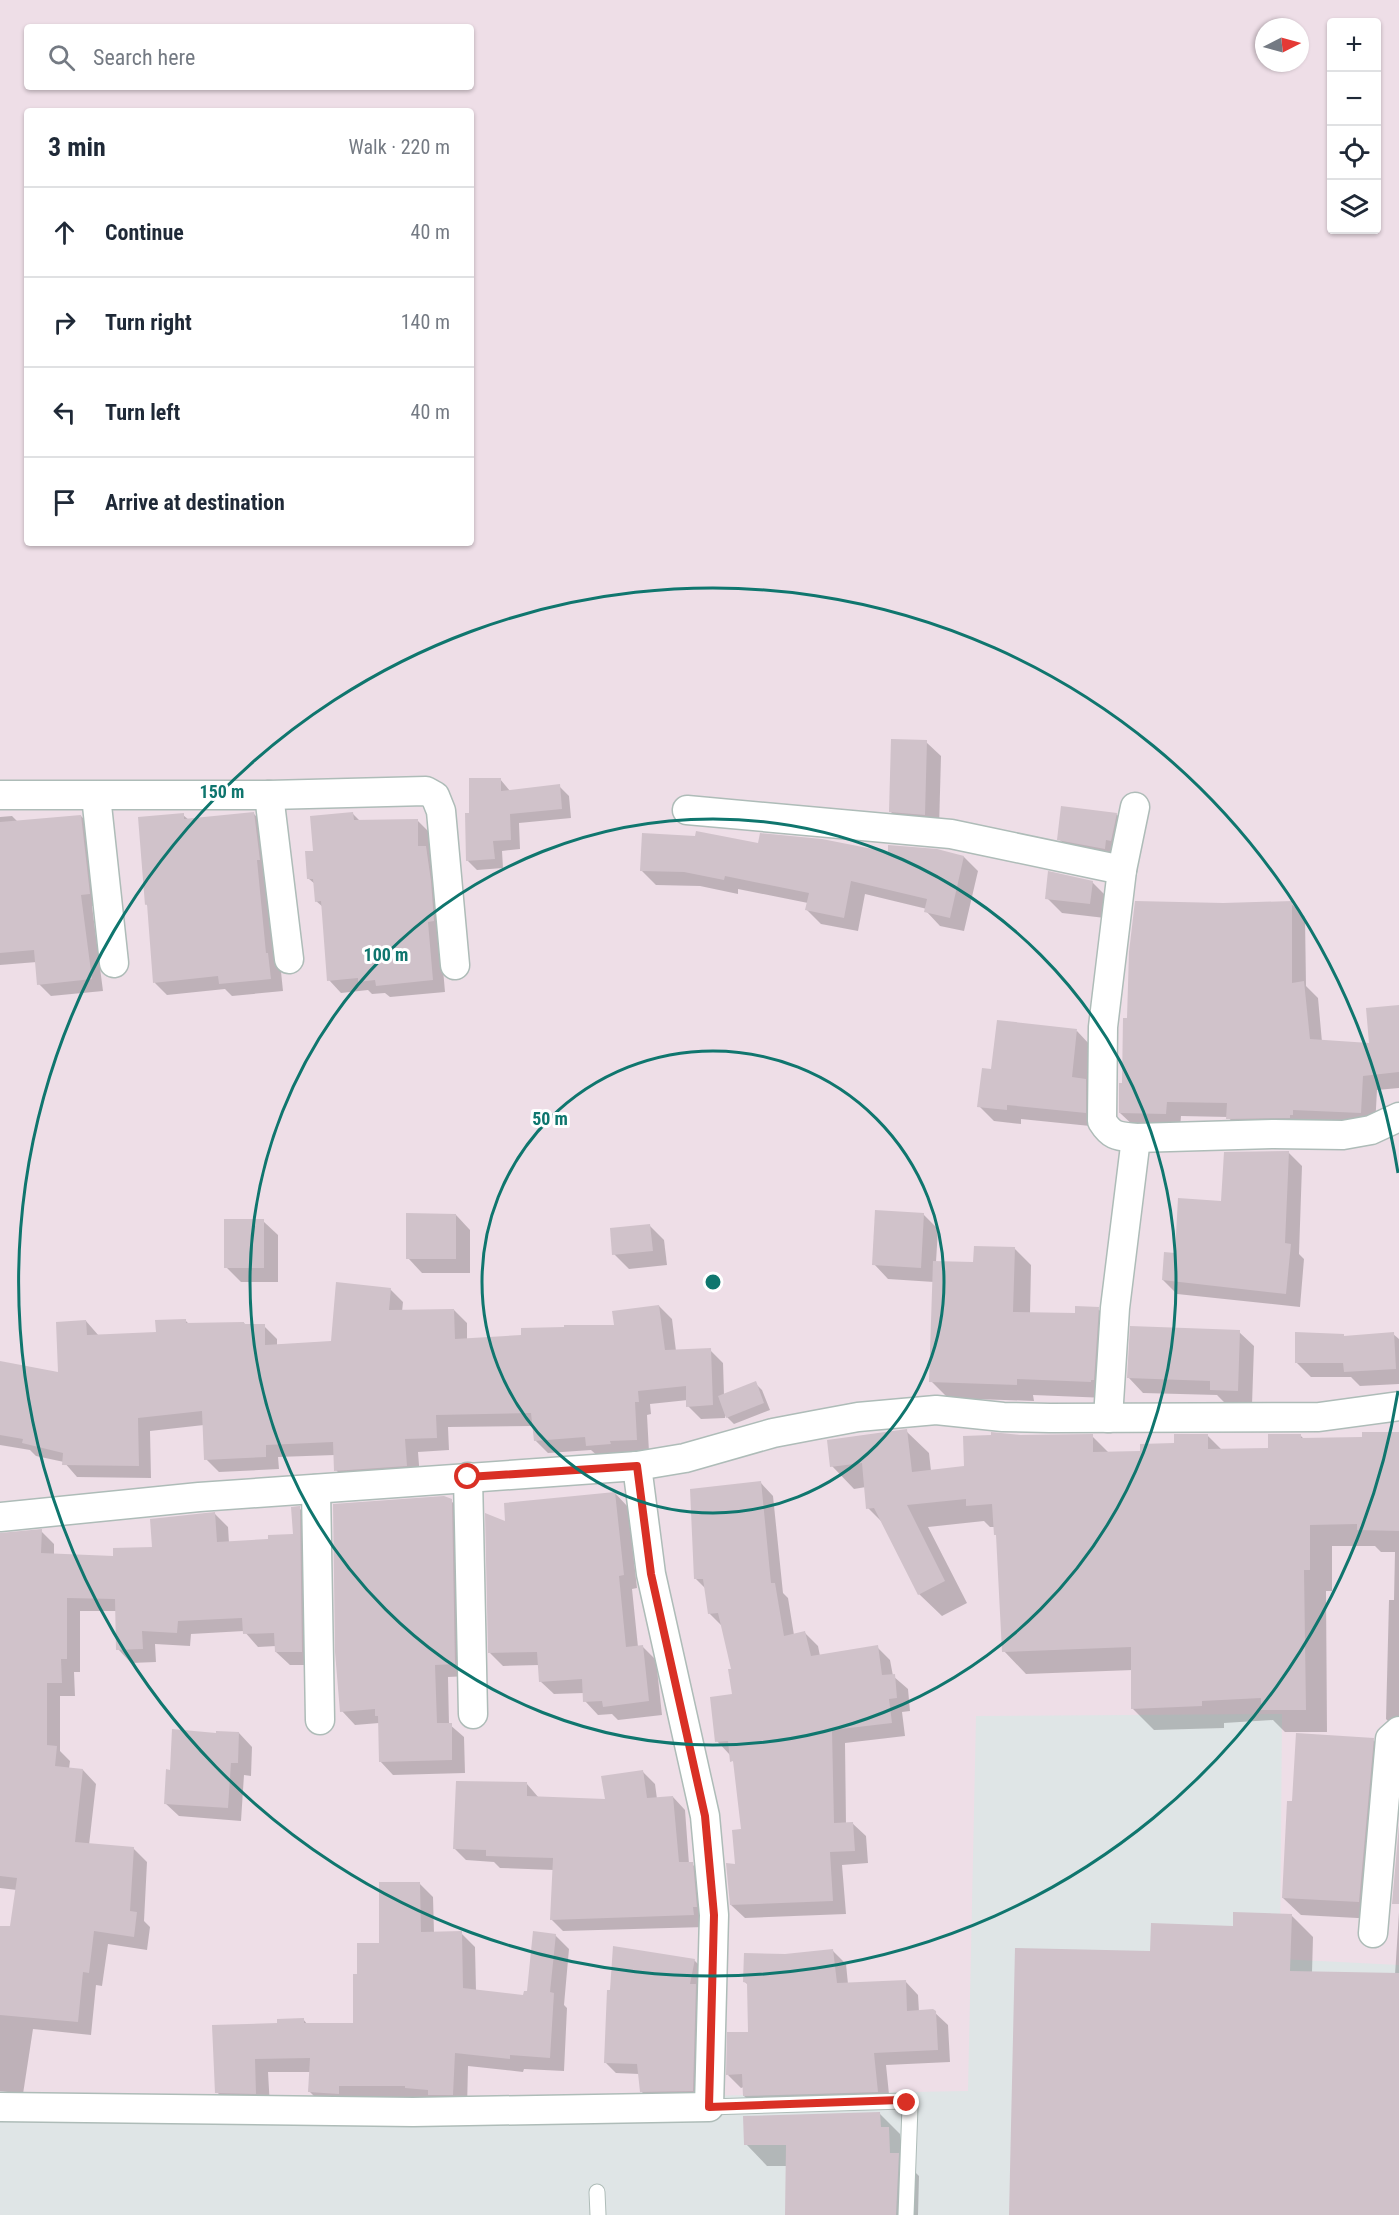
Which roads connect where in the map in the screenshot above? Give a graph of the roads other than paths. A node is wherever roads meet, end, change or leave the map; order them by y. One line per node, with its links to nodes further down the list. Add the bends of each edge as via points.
1 (0, 795): 3 (street)
2 (269, 795): 3 (street); 7 (street); 9 (street, via 426,791 435,796 441,811)
3 (96, 796): 8 (street)
4 (1135, 807): 6 (street)
5 (687, 810): 6 (street, via 951,834)
6 (1122, 870): 11 (street, via 1103,1027 1102,1121 1115,1136)
7 (289, 959)
8 (114, 963)
9 (455, 965)
10 (1399, 1117): 11 (street, via 1371,1130 1343,1135)
11 (1136, 1138): 13 (street, via 1115,1308)
12 (1399, 1406): 13 (street, via 1319,1417)
13 (1108, 1418): 14 (street, via 1003,1417 936,1410 815,1425)
14 (637, 1466): 15 (street); 23 (street, via 651,1574 705,1816 714,1915)
15 (468, 1477): 16 (street); 18 (street)
16 (316, 1489): 17 (street); 19 (street)
17 (0, 1517)
18 (473, 1714)
19 (320, 1720)
20 (1399, 1731): 21 (street, via 1390,1739)
21 (1373, 1933)
22 (0, 2107): 23 (street, via 413,2112)
23 (709, 2107): 26 (lane, via 904,2101 910,2107)
24 (597, 2192): 25 (lane)
25 (597, 2215)
26 (906, 2215)

